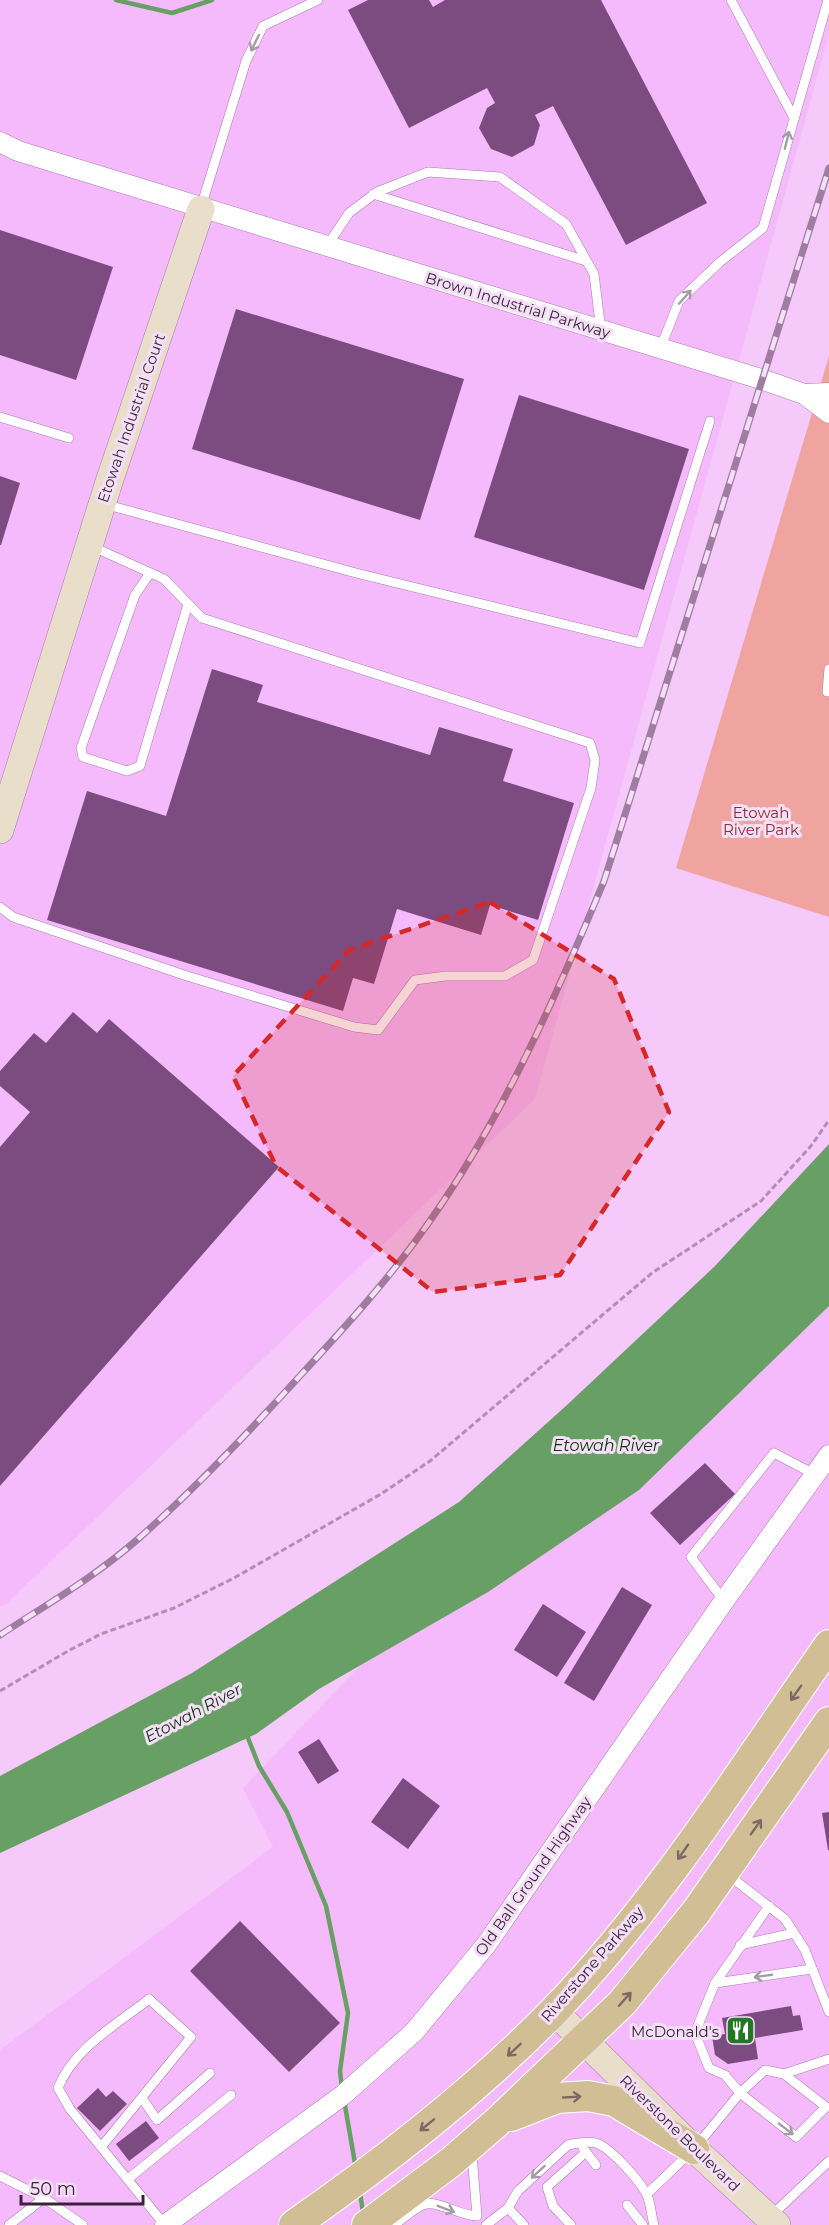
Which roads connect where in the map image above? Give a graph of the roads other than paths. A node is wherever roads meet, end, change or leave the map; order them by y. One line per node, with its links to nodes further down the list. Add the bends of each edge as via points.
1 (318, 0): 7 (lane, one-way to 7, via 263,26 246,61)
2 (731, 0): 4 (lane)
3 (828, 0): 4 (lane)
4 (793, 116): 11 (lane, one-way to 4, via 680,301 763,228)
5 (0, 142): 7 (street)
6 (373, 194): 8 (lane, via 349,213); 9 (lane); 9 (lane, via 428,172 500,177 566,224)
7 (201, 209): 8 (street, Brown Industrial Parkway); 18 (street, Etowah Industrial Court)
8 (326, 246): 10 (street, Brown Industrial Parkway)
9 (586, 261): 10 (lane, via 594,274)
10 (601, 331): 11 (street, Brown Industrial Parkway)
11 (660, 349): 13 (street, Brown Industrial Parkway)
12 (829, 393): 13 (street)
13 (804, 394): 14 (street, Brown Industrial Parkway)
14 (829, 413)
15 (0, 417): 17 (lane)
16 (710, 421): 18 (lane, via 640,643 356,573)
17 (69, 438)
18 (102, 503): 19 (street, Etowah Industrial Court)
19 (89, 545): 20 (lane); 24 (street, Etowah Industrial Court)
20 (150, 573): 21 (lane, via 164,579); 21 (lane, via 135,595 81,748 83,757 127,771 140,766)
21 (188, 604): 25 (lane, via 202,618 590,743 595,760 591,788 533,960 505,976 415,980 378,1030 354,1027 184,975 13,917)
22 (829, 669): 23 (lane)
23 (827, 692)
24 (0, 830)
25 (0, 907)
26 (829, 1455): 27 (street, Old Ball Ground Highway)
27 (814, 1474): 28 (street, Old Ball Ground Highway); 28 (lane, via 774,1453 691,1557)
28 (724, 1601): 64 (street, Old Ball Ground Highway, via 492,1936 414,2032 343,2095)
29 (829, 1645): 37 (main road, Riverstone Parkway, one-way to 37, via 641,1909)
30 (828, 1726): 31 (main road, one-way to 30)
31 (725, 1872): 32 (lane); 39 (main road, one-way to 31, via 664,1954)
32 (769, 1906): 33 (lane); 34 (lane)
33 (794, 1933): 34 (lane); 35 (lane)
34 (740, 1945): 36 (lane)
35 (812, 1969): 36 (lane, one-way to 36); 38 (lane)
36 (715, 1983): 43 (lane, via 695,2033 709,2068 725,2075)
37 (554, 2011): 39 (street, Riverstone Boulevard); 65 (main road, Riverstone Parkway, one-way to 65, via 473,2088 375,2168)
38 (829, 2012)
39 (584, 2040): 46 (main road); 50 (street, Riverstone Boulevard)
40 (829, 2059): 42 (lane)
41 (210, 2073): 45 (lane, via 157,2120)
42 (784, 2074): 43 (lane, via 765,2070); 43 (lane, one-way to 42, via 796,2137 826,2107)
43 (740, 2093): 50 (lane)
44 (231, 2095): 55 (lane)
45 (142, 2098): 49 (lane); 49 (lane, via 190,2037 149,1999 81,2052 58,2088 70,2109)
46 (497, 2122): 48 (main road); 50 (main road, one-way to 50, via 557,2098 588,2096 614,2101)
47 (578, 2142): 51 (lane); 56 (lane, via 605,2147); 59 (lane, one-way to 59, via 568,2145 518,2191)
48 (472, 2143): 60 (lane); 66 (main road)
49 (102, 2146): 55 (lane)
50 (694, 2149): 56 (lane); 61 (street, Riverstone Boulevard)
51 (586, 2152): 53 (lane); 69 (lane, via 547,2187 553,2206)
52 (829, 2161): 61 (lane)
53 (596, 2165)
54 (0, 2176): 57 (lane)
55 (128, 2179): 64 (lane)
56 (647, 2194): 71 (lane)
57 (44, 2198): 62 (lane); 63 (lane)
58 (627, 2205): 70 (lane)
59 (508, 2208): 67 (lane); 68 (lane)
60 (477, 2216): 66 (lane, one-way to 60, via 425,2204); 67 (lane)
61 (770, 2223)
62 (9, 2225)
63 (83, 2225)
64 (163, 2225)
65 (294, 2225)
66 (375, 2225)
67 (487, 2225)
68 (524, 2225)
69 (571, 2225)
70 (642, 2225)
71 (654, 2225)

